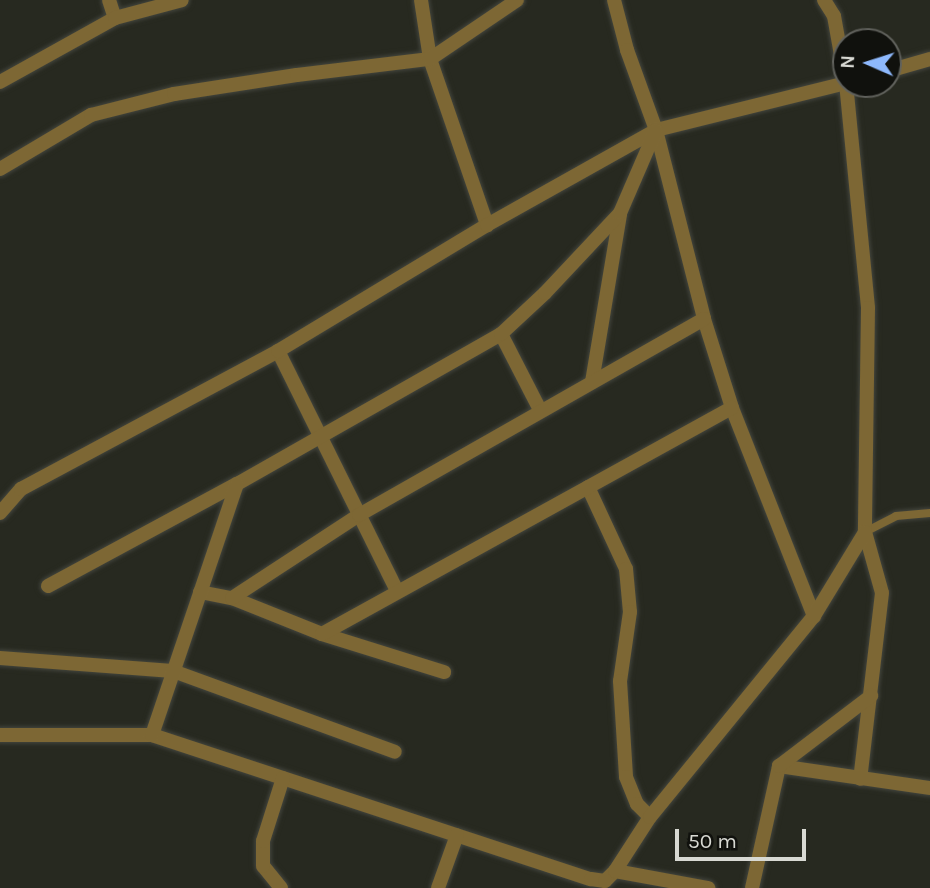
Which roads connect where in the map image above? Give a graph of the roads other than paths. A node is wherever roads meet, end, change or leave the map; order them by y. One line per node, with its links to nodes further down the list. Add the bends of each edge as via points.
1 (108, 0): 7 (street)
2 (182, 0): 7 (street)
3 (421, 0): 10 (street)
4 (517, 0): 10 (street)
5 (614, 0): 15 (street)
6 (824, 0): 8 (street)
7 (115, 18): 12 (street)
8 (836, 28)
9 (930, 59): 11 (street)
10 (430, 60): 16 (street, via 163,97 92,115); 18 (street)
11 (902, 67)
12 (0, 82)
13 (832, 86): 15 (street)
14 (847, 98): 31 (street, via 868,308)
15 (656, 130): 17 (street); 18 (street); 19 (street)
16 (0, 169)
17 (621, 213): 20 (street); 22 (street)
18 (487, 225): 21 (street)
19 (704, 319): 22 (street); 23 (street)
20 (501, 334): 24 (street); 25 (street)
21 (278, 351): 25 (street); 28 (street, via 22,489)
22 (592, 382): 24 (street)
23 (732, 408): 27 (street); 36 (street)
24 (540, 410): 30 (street)
25 (320, 437): 26 (street); 30 (street)
26 (237, 484): 32 (street); 33 (street)
27 (588, 487): 34 (street); 49 (street, via 626,569 630,612 620,681 626,777 637,804)
28 (0, 513)
29 (930, 513): 31 (lane, via 896,516)
30 (359, 515): 34 (street); 35 (street)
31 (865, 532): 36 (street); 41 (street, via 882,593)
32 (48, 586)
33 (200, 592): 35 (street); 39 (street)
34 (397, 592): 37 (street)
35 (232, 598): 37 (street)
36 (814, 616): 49 (street)
37 (322, 634): 40 (street)
38 (0, 658): 39 (street)
39 (173, 671): 42 (street); 44 (street)
40 (444, 672)
41 (871, 696): 45 (street); 47 (street)
42 (152, 734): 43 (street); 46 (street)
43 (0, 735)
44 (396, 752)
45 (779, 765): 47 (street); 55 (street)
46 (283, 778): 50 (street); 53 (street, via 263,841 264,866)
47 (860, 779): 48 (street)
48 (930, 788)
49 (650, 817): 51 (street)
50 (457, 835): 51 (street, via 591,879 605,881); 54 (street)
51 (615, 871): 52 (street)
52 (700, 887)
53 (281, 888)
54 (438, 888)
55 (752, 888)

